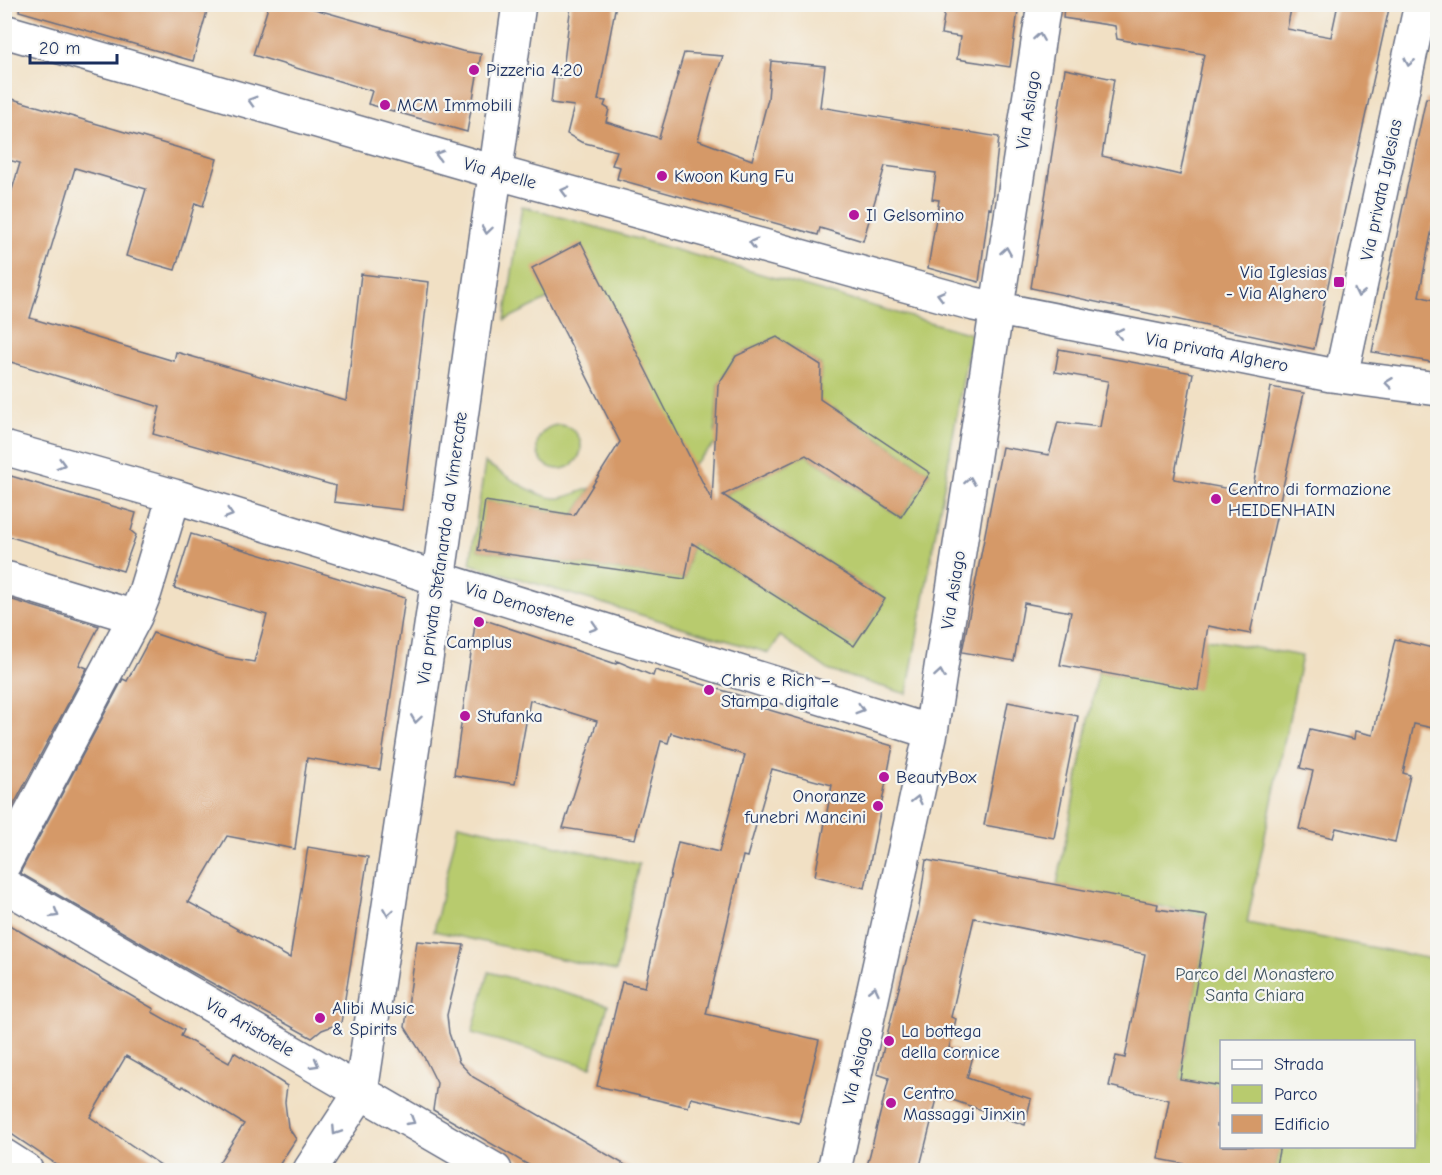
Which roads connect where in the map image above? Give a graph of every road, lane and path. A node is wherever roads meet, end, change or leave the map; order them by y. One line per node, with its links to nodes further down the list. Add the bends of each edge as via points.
1 (519, 4): 5 (street, Via privata Stefanardo da Vimercate)
2 (1044, 4): 6 (street, Via Asiago, one-way to 2)
3 (1421, 4): 7 (street, Via privata Iglesias, one-way to 7)
4 (4, 31): 5 (street, Via Apelle, one-way to 4)
5 (495, 172): 6 (street, Via Apelle, one-way to 5); 11 (street, Via privata Stefanardo da Vimercate, one-way to 11)
6 (997, 309): 7 (street, Via privata Alghero, one-way to 6); 14 (street, Via Asiago, one-way to 6)
7 (1341, 376): 8 (street, Via privata Alghero, one-way to 7)
8 (1437, 389)
9 (4, 448): 10 (street, Via Demostene, one-way to 10)
10 (174, 496): 11 (street, Via Demostene, one-way to 11); 13 (street)
11 (438, 578): 14 (street, Via Demostene, one-way to 14); 17 (street, Via privata Stefanardo da Vimercate, one-way to 17)
12 (9, 579): 13 (street)
13 (135, 617): 15 (street)
14 (931, 732): 22 (street, Via Asiago, one-way to 14)
15 (4, 864)
16 (4, 885): 17 (street, Via Aristotele, one-way to 17)
17 (361, 1092): 20 (street, one-way to 20); 21 (street, Via Aristotele, one-way to 21)
18 (4, 1156): 19 (street)
19 (26, 1170)
20 (310, 1170)
21 (495, 1170)
22 (834, 1170)

